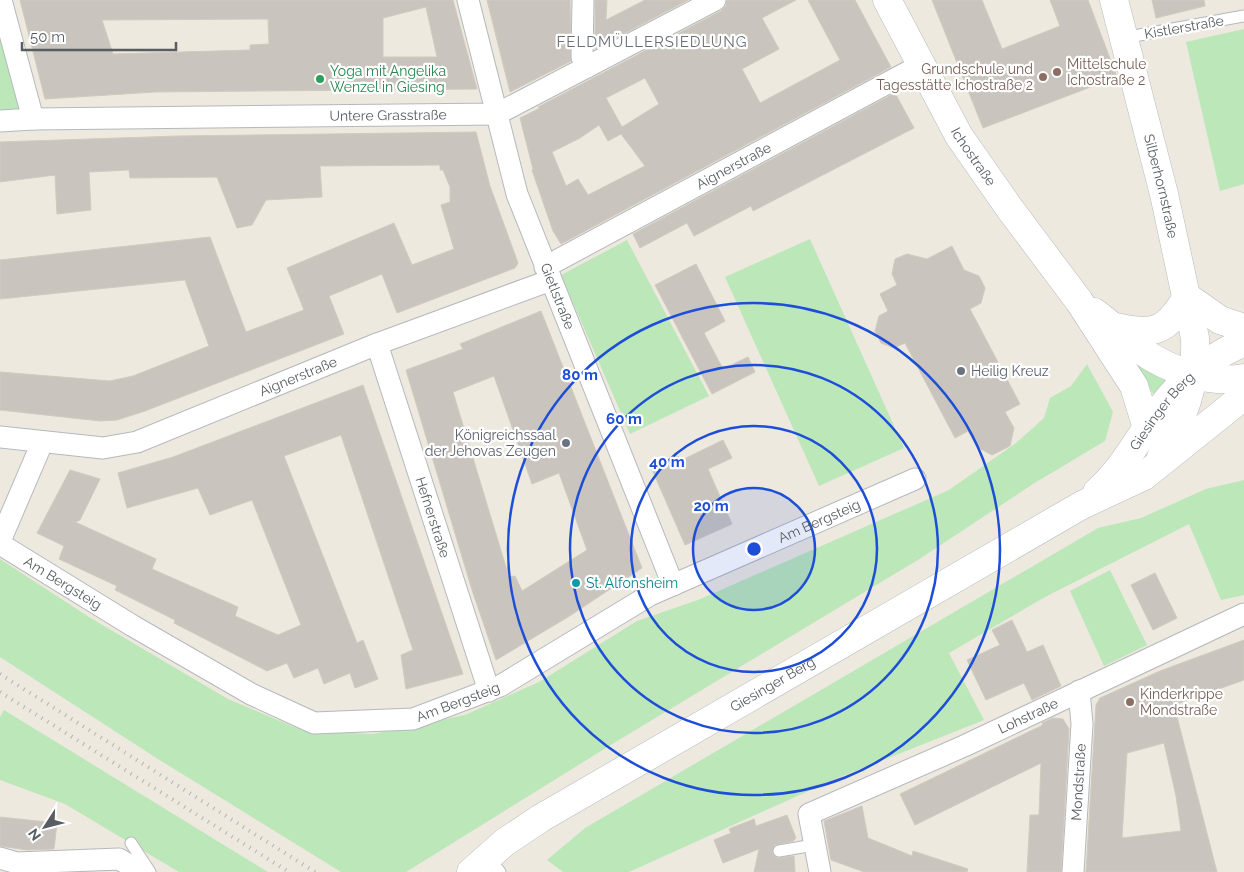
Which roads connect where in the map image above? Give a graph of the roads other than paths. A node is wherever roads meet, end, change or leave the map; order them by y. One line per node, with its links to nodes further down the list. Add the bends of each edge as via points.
1 (1, 0): 12 (street)
2 (468, 0): 11 (street, Gietlstraße)
3 (583, 0): 10 (street, via 582,57)
4 (714, 0): 10 (street, Untere Grasstraße)
5 (887, 0): 9 (main road, Ichostraße)
6 (1114, 0): 8 (main road, Silberhornstraße)
7 (1244, 16): 8 (lane, Kistlerstraße)
8 (1123, 38): 15 (main road, Silberhornstraße)
9 (921, 65): 14 (street, Aignerstraße); 16 (main road, Ichostraße, via 959,136)
10 (587, 67): 11 (street, Untere Grasstraße)
11 (497, 114): 12 (street, Untere Grasstraße); 14 (street, Gietlstraße, via 517,194)
12 (32, 119): 13 (street, Untere Grasstraße)
13 (0, 121)
14 (548, 273): 20 (street, Aignerstraße); 31 (street, Gietlstraße)
15 (1187, 297): 17 (main road, via 1172,319 1154,330 1141,333); 18 (main road, via 1220,320); 21 (main road, Silberhornstraße, via 1194,338)
16 (1079, 301): 17 (main road, Ichostraße); 24 (main road, Ichostraße, via 1134,386)
17 (1115, 327): 21 (main road, Ichostraße, via 1148,355)
18 (1244, 328)
19 (1244, 342): 21 (main road)
20 (377, 344): 26 (street, Aignerstraße, via 137,442 103,448); 33 (street, Hefnerstraße)
21 (1193, 374): 22 (main road, Ichostraße, via 1228,380); 24 (main road, Giesinger Berg, via 1173,393); 27 (main road, Giesinger Berg, via 1189,400 1174,436)
22 (1244, 378)
23 (1244, 396): 27 (main road, Giesinger Berg)
24 (1147, 428): 29 (main road, Giesinger Berg, via 1112,479)
25 (0, 437): 26 (street, Aignerstraße)
26 (42, 443): 30 (street)
27 (1154, 469): 29 (main road, Giesinger Berg, via 1126,486)
28 (915, 479): 31 (street, Am Bergsteig)
29 (1082, 505): 39 (main road, Giesinger Berg, via 541,818 505,842)
30 (0, 542): 33 (street, Am Bergsteig, via 133,626 251,694 314,723 413,719)
31 (673, 585): 33 (street, Am Bergsteig, via 650,595)
32 (1244, 614): 34 (street, Lohstraße)
33 (489, 691)
34 (1080, 691): 36 (street, Lohstraße, via 808,814); 43 (street, Mondstraße, via 1082,724)
35 (131, 843): 41 (lane)
36 (814, 845): 37 (lane); 42 (street)
37 (779, 851)
38 (0, 858): 40 (street, via 17,863 120,859)
39 (486, 867)
40 (141, 872)
41 (150, 872)
42 (820, 872)
43 (1073, 872)

